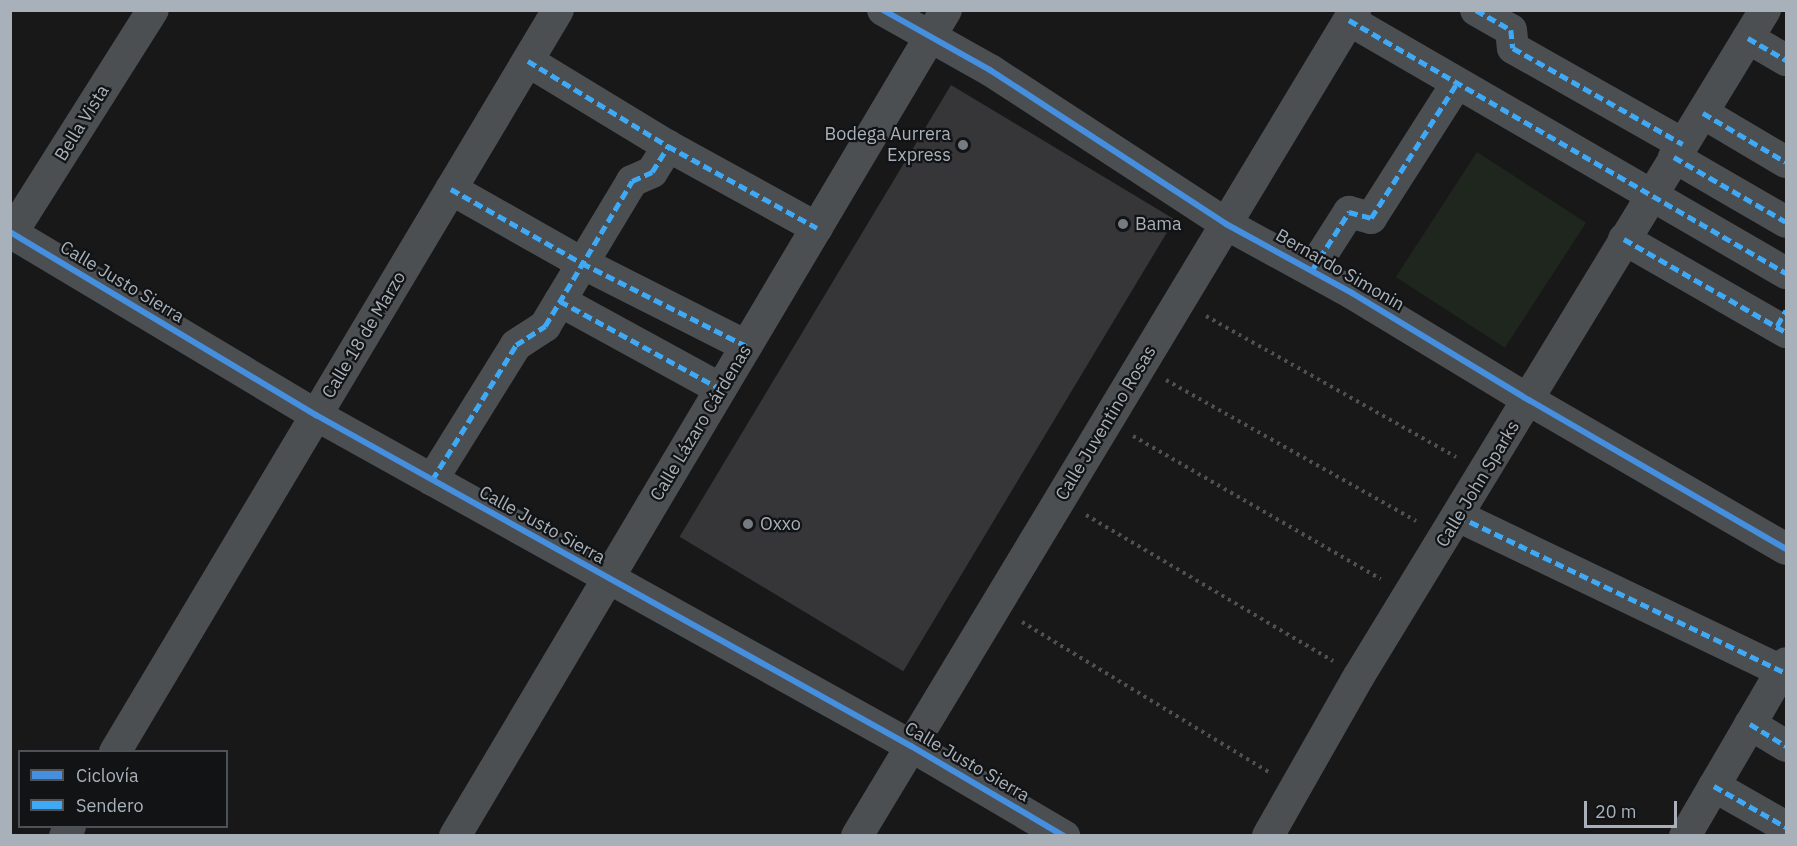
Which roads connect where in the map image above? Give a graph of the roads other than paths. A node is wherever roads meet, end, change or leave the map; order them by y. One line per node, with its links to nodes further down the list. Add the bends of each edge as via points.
1 (153, 10): 21 (street, Bella Vista)
2 (558, 10): 10 (street, Calle 18 de Marzo)
3 (883, 10): 7 (street, Bernardo Simonin)
4 (1476, 10): 14 (street, via 1511,30 1513,48)
5 (1765, 10): 8 (street, Calle John Sparks)
6 (1352, 15): 11 (street); 19 (street, Calle Juventino Rosas)
7 (939, 23): 19 (street, Bernardo Simonin); 20 (street, Calle Lázaro Cárdenas)
8 (1748, 38): 9 (street); 12 (street, Calle John Sparks)
9 (1786, 60)
10 (528, 61): 13 (street); 16 (street, Calle 18 de Marzo)
11 (1457, 83): 17 (street); 24 (street, via 1371,218 1349,212)
12 (1703, 113): 14 (street, Calle John Sparks); 15 (street)
13 (668, 146): 20 (street); 23 (street, via 652,172 632,181)
14 (1678, 151): 17 (street, Calle John Sparks); 18 (street)
15 (1786, 162)
16 (451, 189): 23 (street); 31 (street, Calle 18 de Marzo)
17 (1650, 195): 22 (street, Calle John Sparks); 25 (street)
18 (1786, 222)
19 (1226, 224): 24 (street, Bernardo Simonin); 38 (street, Calle Juventino Rosas)
20 (817, 228): 28 (street, Calle Lázaro Cárdenas)
21 (11, 234): 31 (street, Calle Justo Sierra)
22 (1624, 239): 27 (street); 30 (street, Calle John Sparks)
23 (582, 263): 26 (street); 28 (street)
24 (1312, 270): 30 (street, Bernardo Simonin)
25 (1786, 273)
26 (560, 301): 29 (street); 32 (street, via 545,326 516,345)
27 (1783, 323)
28 (746, 346): 29 (street, Calle Lázaro Cárdenas)
29 (721, 389): 35 (street, Calle Lázaro Cárdenas)
30 (1529, 400): 33 (street, Calle John Sparks); 34 (street, Bernardo Simonin)
31 (316, 415): 32 (street, Calle Justo Sierra); 40 (street, Calle 18 de Marzo)
32 (432, 480): 35 (street, Calle Justo Sierra)
33 (1452, 527): 36 (street); 46 (street, Calle John Sparks, via 1359,676)
34 (1786, 549)
35 (608, 579): 38 (street, Calle Justo Sierra); 43 (street, Calle Lázaro Cárdenas)
36 (1785, 669): 37 (street)
37 (1750, 724): 39 (street); 41 (street)
38 (911, 746): 44 (street, Calle Juventino Rosas); 45 (street, Calle Justo Sierra)
39 (1786, 746)
40 (116, 750)
41 (1714, 786): 42 (street); 47 (street)
42 (1786, 827)
43 (455, 836)
44 (857, 836)
45 (1064, 836)
46 (1268, 836)
47 (1684, 836)

